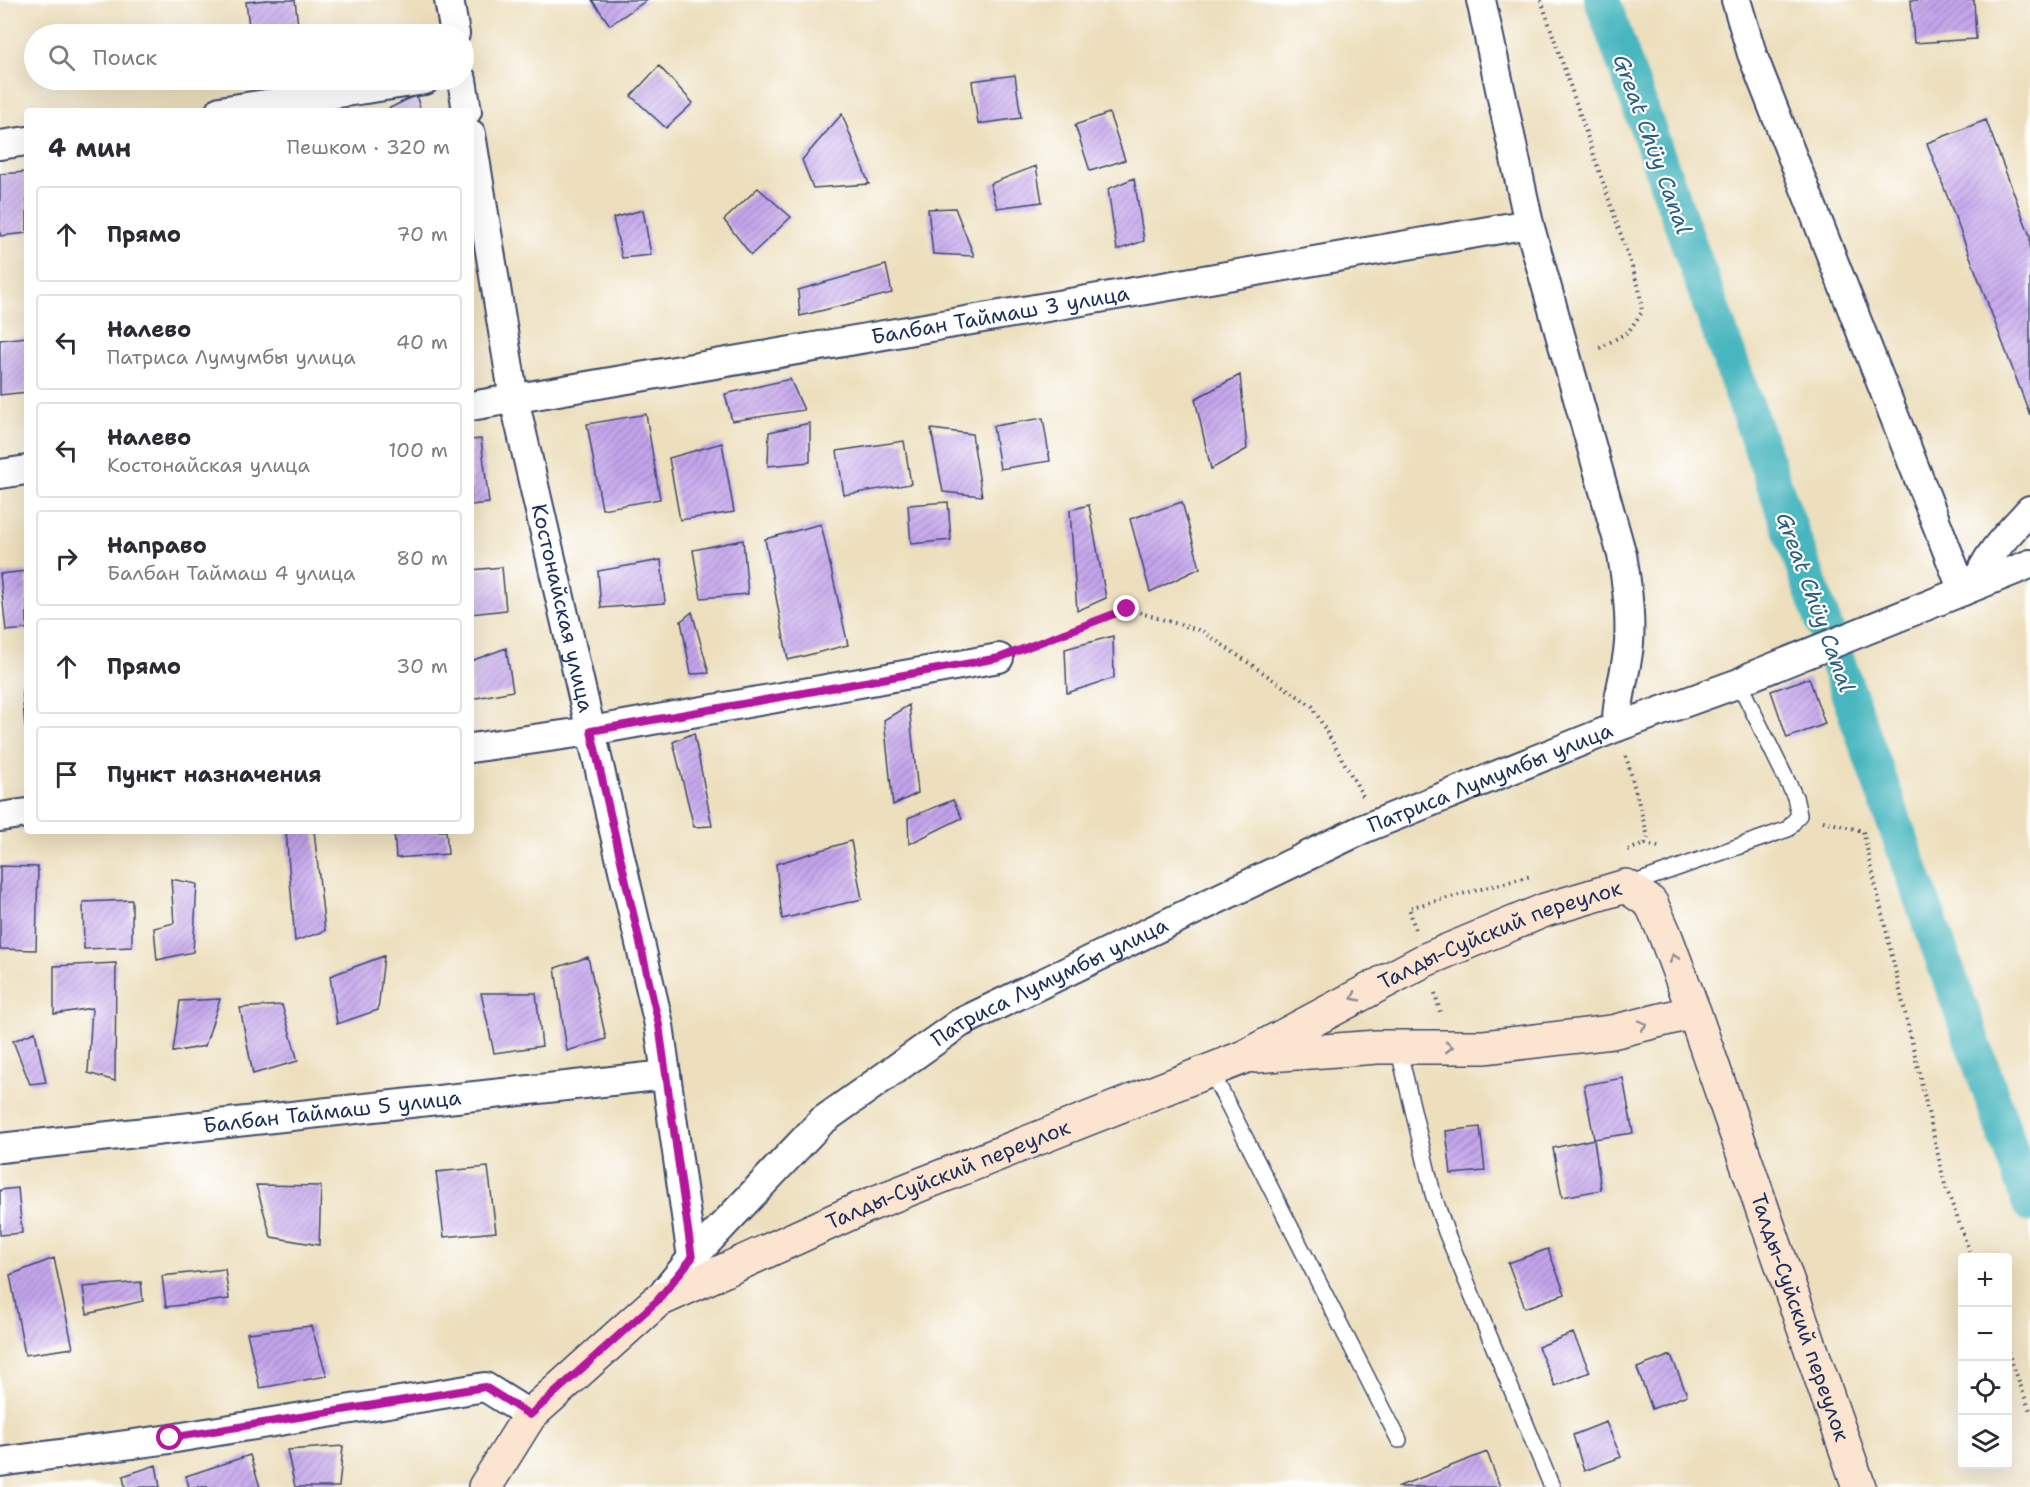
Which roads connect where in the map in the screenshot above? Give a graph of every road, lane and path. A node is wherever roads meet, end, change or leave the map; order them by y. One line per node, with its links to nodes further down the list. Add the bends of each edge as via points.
1 (449, 0): 5 (street)
2 (1480, 0): 13 (street)
3 (1540, 0): 14 (path, via 1639,288 1642,312 1628,332)
4 (1736, 0): 21 (street, via 1752,54)
5 (453, 24)
6 (359, 90): 8 (street)
7 (464, 90): 9 (street)
8 (240, 108)
9 (467, 108)
10 (24, 141): 11 (street)
11 (0, 145)
12 (474, 152): 15 (street, Костонайская улица)
13 (1528, 224): 14 (street); 15 (street, Балбан Таймаш 3 улица)
14 (1569, 366): 24 (street, via 1622,555 1629,596 1629,644)
15 (514, 399): 16 (street, Балбан Таймаш 3 улица); 25 (street, Костонайская улица)
16 (474, 406)
17 (24, 470): 18 (street)
18 (0, 474)
19 (2030, 510): 21 (street, via 1989,556)
20 (2030, 564): 21 (street, Патриса Лумумбы улица)
21 (1970, 588): 23 (street, Патриса Лумумбы улица)
22 (999, 658): 25 (street); 30 (path, via 1127,609 1202,631 1312,705 1365,799)
23 (1745, 680): 24 (street, Патриса Лумумбы улица); 28 (lane)
24 (1617, 727): 30 (street, Патриса Лумумбы улица)
25 (591, 731): 26 (street); 36 (street, Костонайская улица, via 659,1025)
26 (474, 748)
27 (24, 813): 29 (street)
28 (1799, 815): 31 (lane, via 1788,829); 38 (path, via 1863,831 1945,1185)
29 (0, 817)
30 (1363, 829): 39 (street, Патриса Лумумбы улица, via 960,1023 822,1121)
31 (1626, 886): 32 (street, Талды-Суйский переулок, one-way to 31, via 1651,903); 34 (street, Талды-Суйский переулок, one-way to 34, via 1545,910 1425,960)
32 (1694, 1012): 33 (street, Талды-Суйский переулок, one-way to 32, via 1496,1046 1612,1032); 48 (street, Талды-Суйский переулок)
33 (1398, 1047): 34 (street, Талды-Суйский переулок); 47 (lane, via 1433,1194 1446,1232)
34 (1244, 1057): 35 (street, Талды-Суйский переулок)
35 (1210, 1069): 40 (street, Талды-Суйский переулок, via 864,1207); 44 (lane)
36 (666, 1076): 37 (street, Балбан Таймаш 5 улица); 39 (street, Костонайская улица)
37 (0, 1148)
38 (1970, 1253)
39 (692, 1258): 40 (street, Патриса Лумумбы улица)
40 (657, 1301): 43 (street, Патриса Лумумбы улица)
41 (2011, 1361): 42 (path)
42 (2030, 1411)
43 (530, 1415): 45 (street, via 485,1387); 46 (street, Патриса Лумумбы улица)
44 (1399, 1440)
45 (0, 1462)
46 (485, 1487)
47 (1552, 1487)
48 (1859, 1487)

